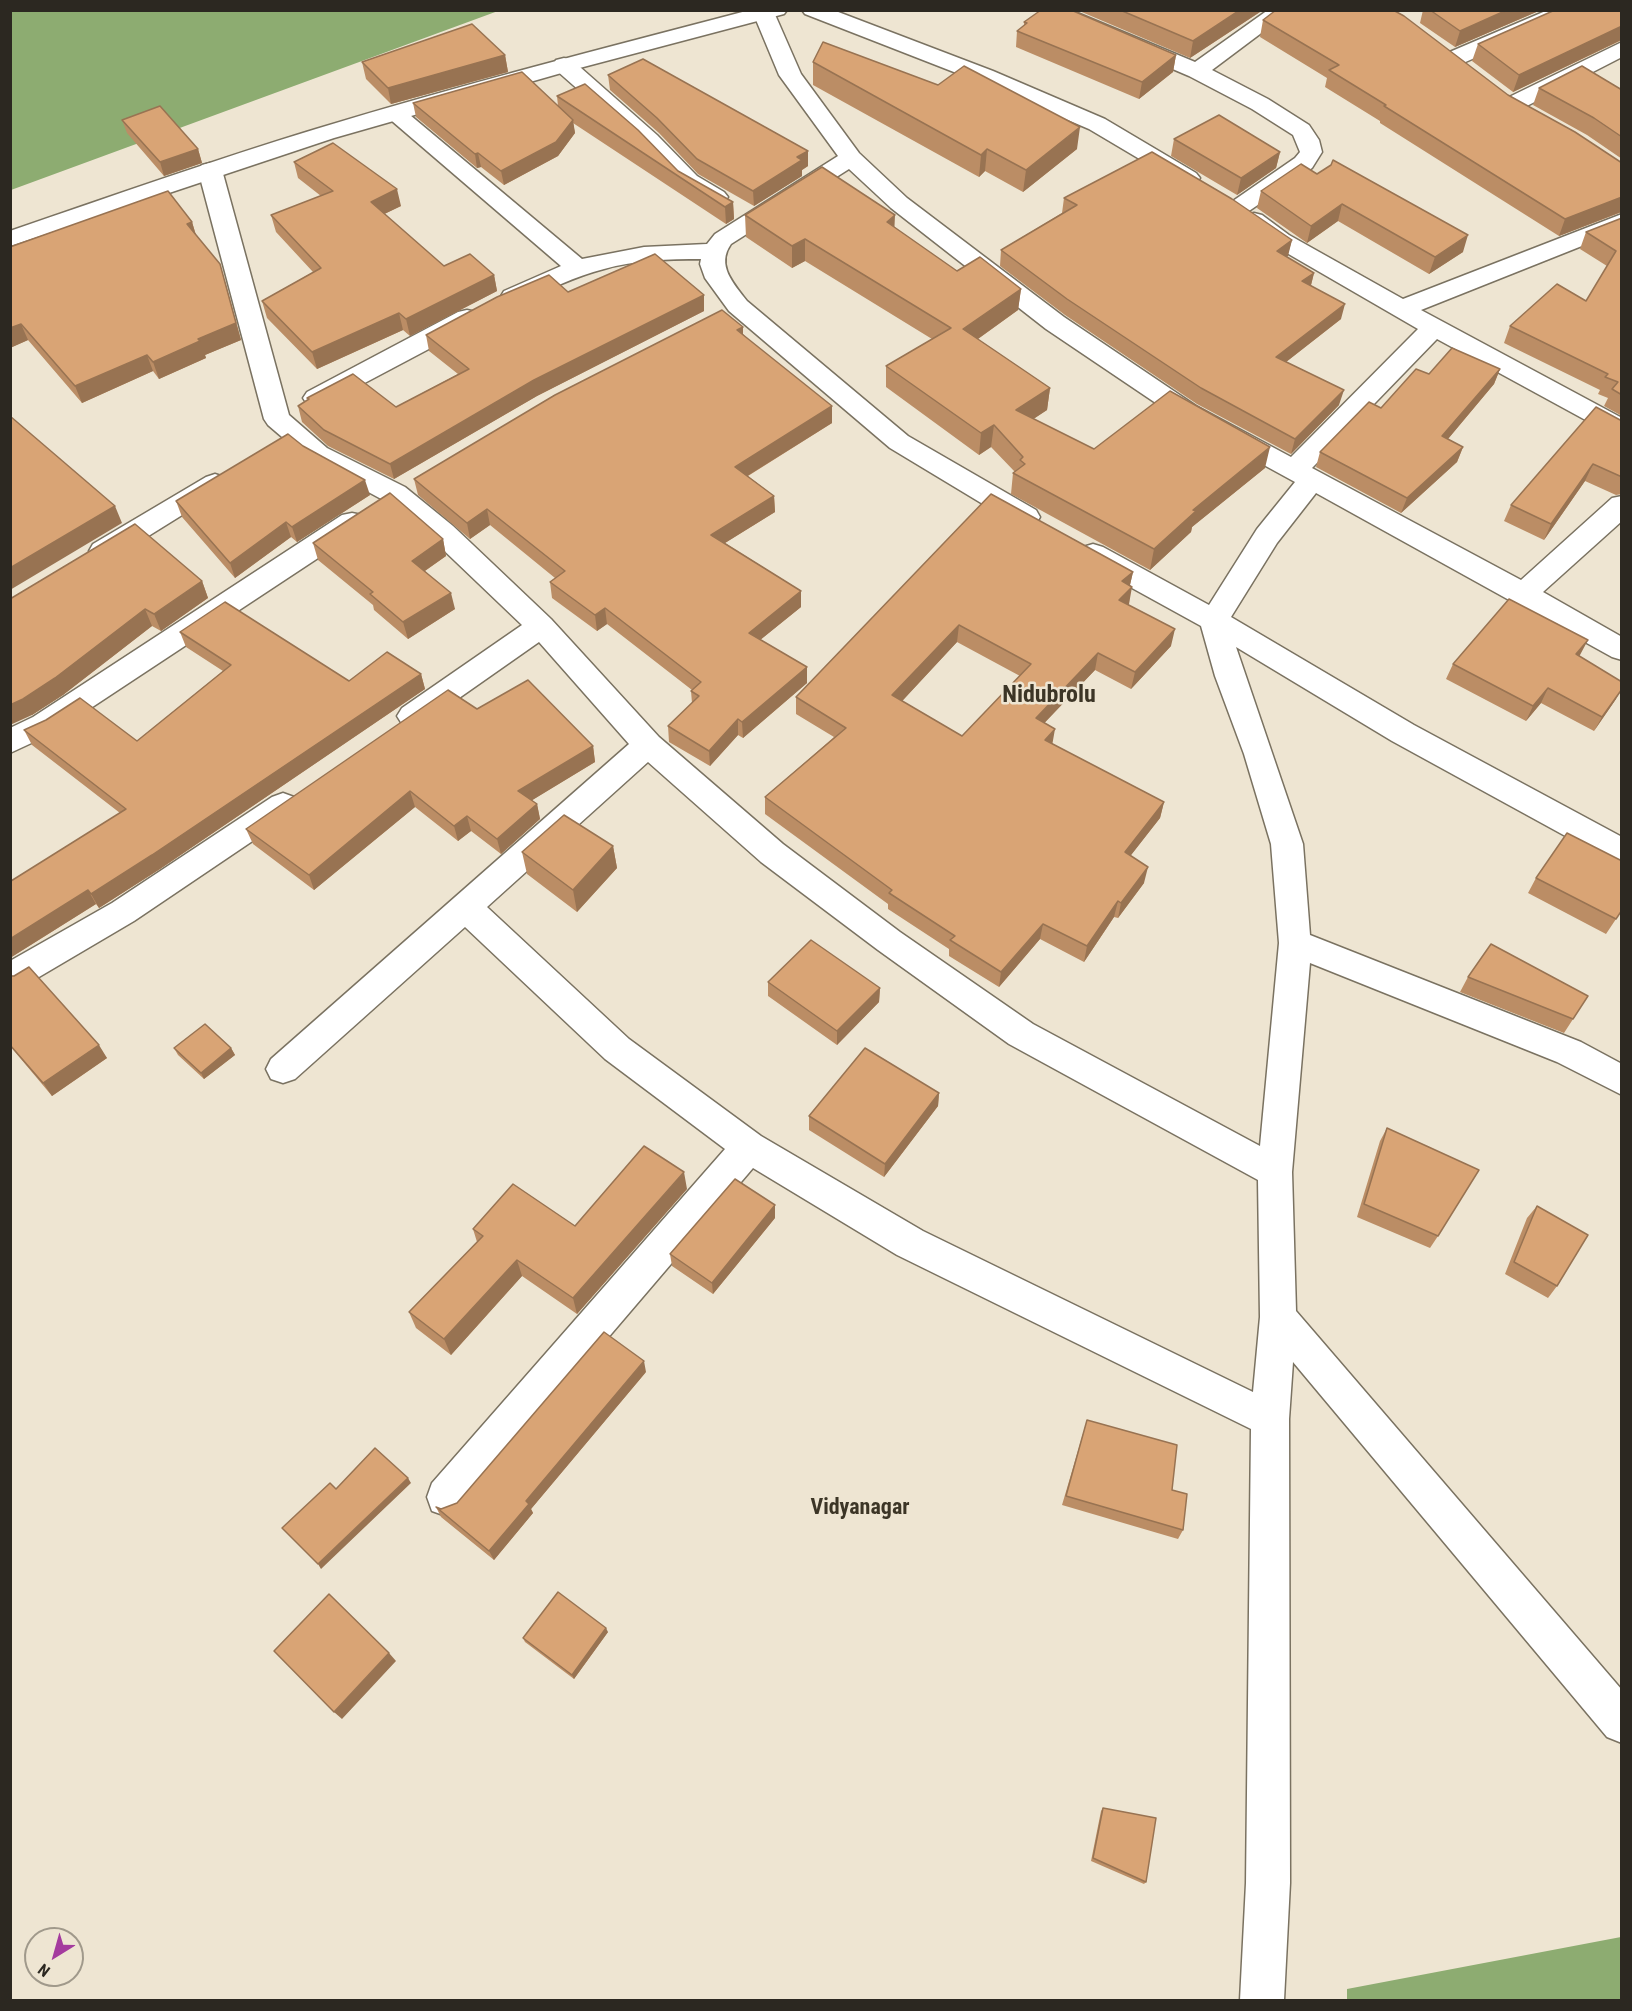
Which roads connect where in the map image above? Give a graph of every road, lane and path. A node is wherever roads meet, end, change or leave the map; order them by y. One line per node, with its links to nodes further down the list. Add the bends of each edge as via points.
1 (812, 10): 14 (street, via 1097,124)
2 (1051, 10): 9 (street)
3 (1282, 10): 9 (street)
4 (1567, 10): 7 (street)
5 (771, 13): 8 (street); 12 (street, via 790,75)
6 (1622, 48): 10 (street)
7 (1453, 59)
8 (564, 65): 11 (street); 15 (street, via 649,140 689,182)
9 (1197, 71): 14 (street, via 1301,130 1311,152 1304,163)
10 (1512, 104)
11 (396, 114): 13 (street); 19 (street)
12 (851, 158): 15 (street); 25 (street, via 899,203 1055,322 1187,412)
13 (210, 170): 17 (street); 23 (street)
14 (1222, 198): 20 (street, via 1281,240)
15 (755, 219): 18 (street, via 723,239)
16 (1622, 221): 20 (street)
17 (10, 239)
18 (714, 250): 19 (street, via 662,252); 30 (street, via 712,264 728,312 899,442 979,491)
19 (578, 268): 23 (street, via 490,306)
20 (1401, 309): 21 (street)
21 (1434, 327): 22 (street); 25 (street)
22 (1622, 429)
23 (283, 432): 26 (street, via 318,454)
24 (236, 470): 28 (street)
25 (1303, 475): 29 (street); 30 (street)
26 (405, 488): 31 (street, via 443,533); 34 (street, via 44,725)
27 (1622, 505): 29 (street)
28 (79, 565)
29 (1523, 594): 32 (street)
30 (1214, 620): 37 (street, via 1403,733); 39 (street, via 1287,844)
31 (541, 626): 33 (street); 35 (street)
32 (1622, 650)
33 (388, 733)
34 (10, 742)
35 (648, 745): 38 (street); 44 (street, via 772,853 1021,1034)
36 (302, 793): 40 (street, via 123,912)
37 (1622, 852)
38 (465, 908): 41 (street); 43 (street, via 618,1049)
39 (1295, 943): 42 (street, via 1569,1052); 44 (street)
40 (10, 977)
41 (283, 1069)
42 (1622, 1081)
43 (749, 1147): 46 (street, via 910,1243); 47 (street)
44 (1275, 1172): 45 (street)
45 (1278, 1317): 46 (street); 48 (street)
46 (1270, 1419): 49 (street, via 1268,1883)
47 (446, 1497)
48 (1622, 1722)
49 (1262, 2001)

